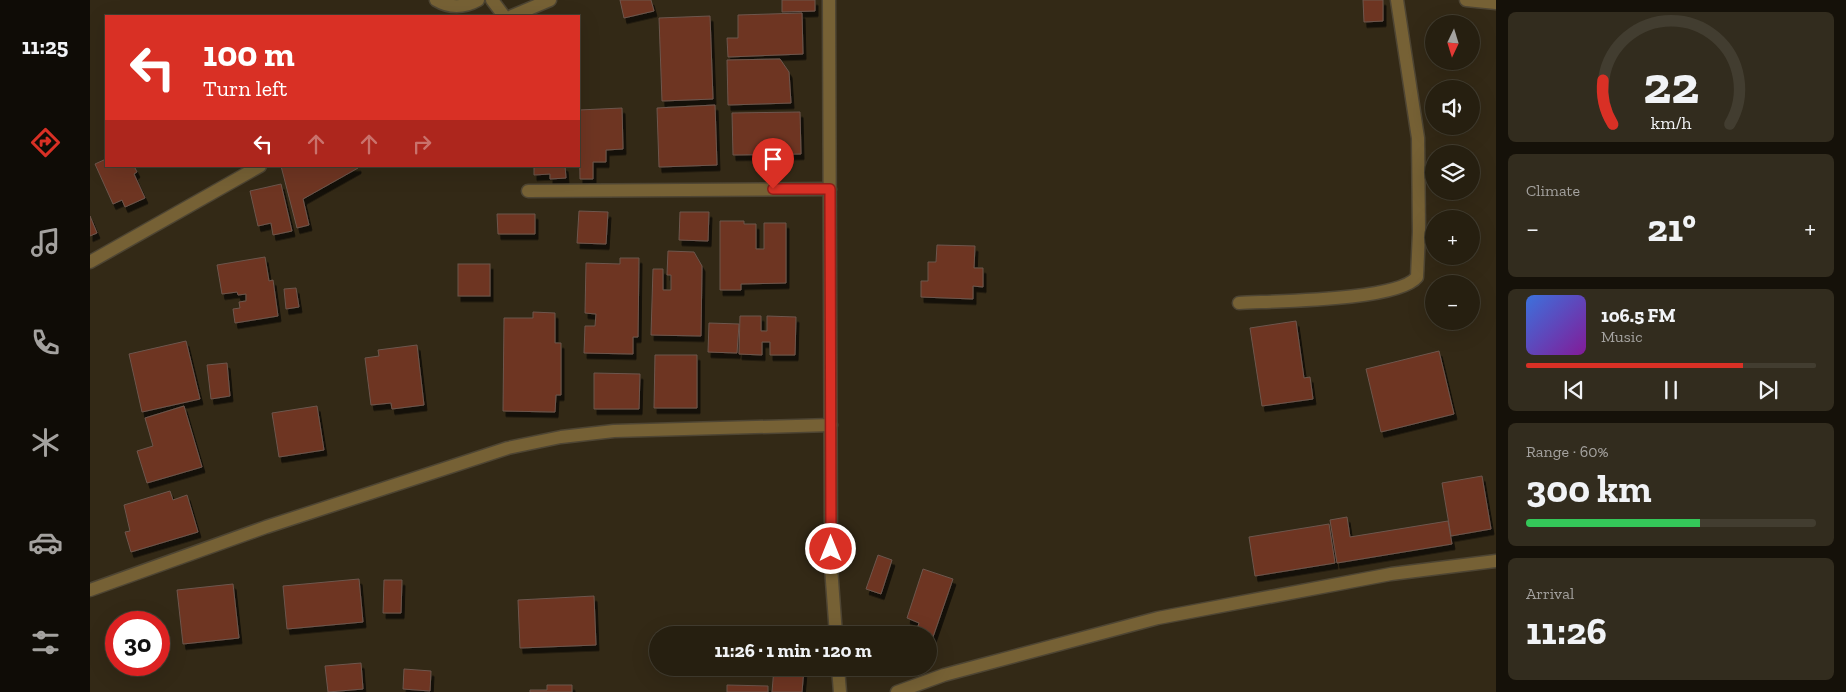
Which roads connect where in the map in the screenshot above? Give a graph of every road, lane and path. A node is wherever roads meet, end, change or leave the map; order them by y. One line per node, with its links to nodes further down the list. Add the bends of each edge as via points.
1 (436, 0): 2 (street, via 445,6 468,6)
2 (478, 0)
3 (492, 0): 9 (street)
4 (550, 0): 10 (street)
5 (829, 0): 12 (street)
6 (1397, 0): 15 (street, via 1418,138 1417,277 1413,283 1388,291 1340,298)
7 (1474, 0): 8 (street)
8 (1496, 3)
9 (503, 15)
10 (514, 15)
11 (258, 167): 14 (street)
12 (830, 189): 13 (street); 16 (street)
13 (528, 191)
14 (90, 262)
15 (1239, 303)
16 (831, 425): 18 (street, via 614,432 561,437 508,448 266,527); 19 (street, via 831,567)
17 (1496, 561): 22 (street, via 1391,574 1158,618 944,675)
18 (90, 590)
19 (835, 626)
20 (839, 676): 21 (street)
21 (840, 692)
22 (897, 692)

